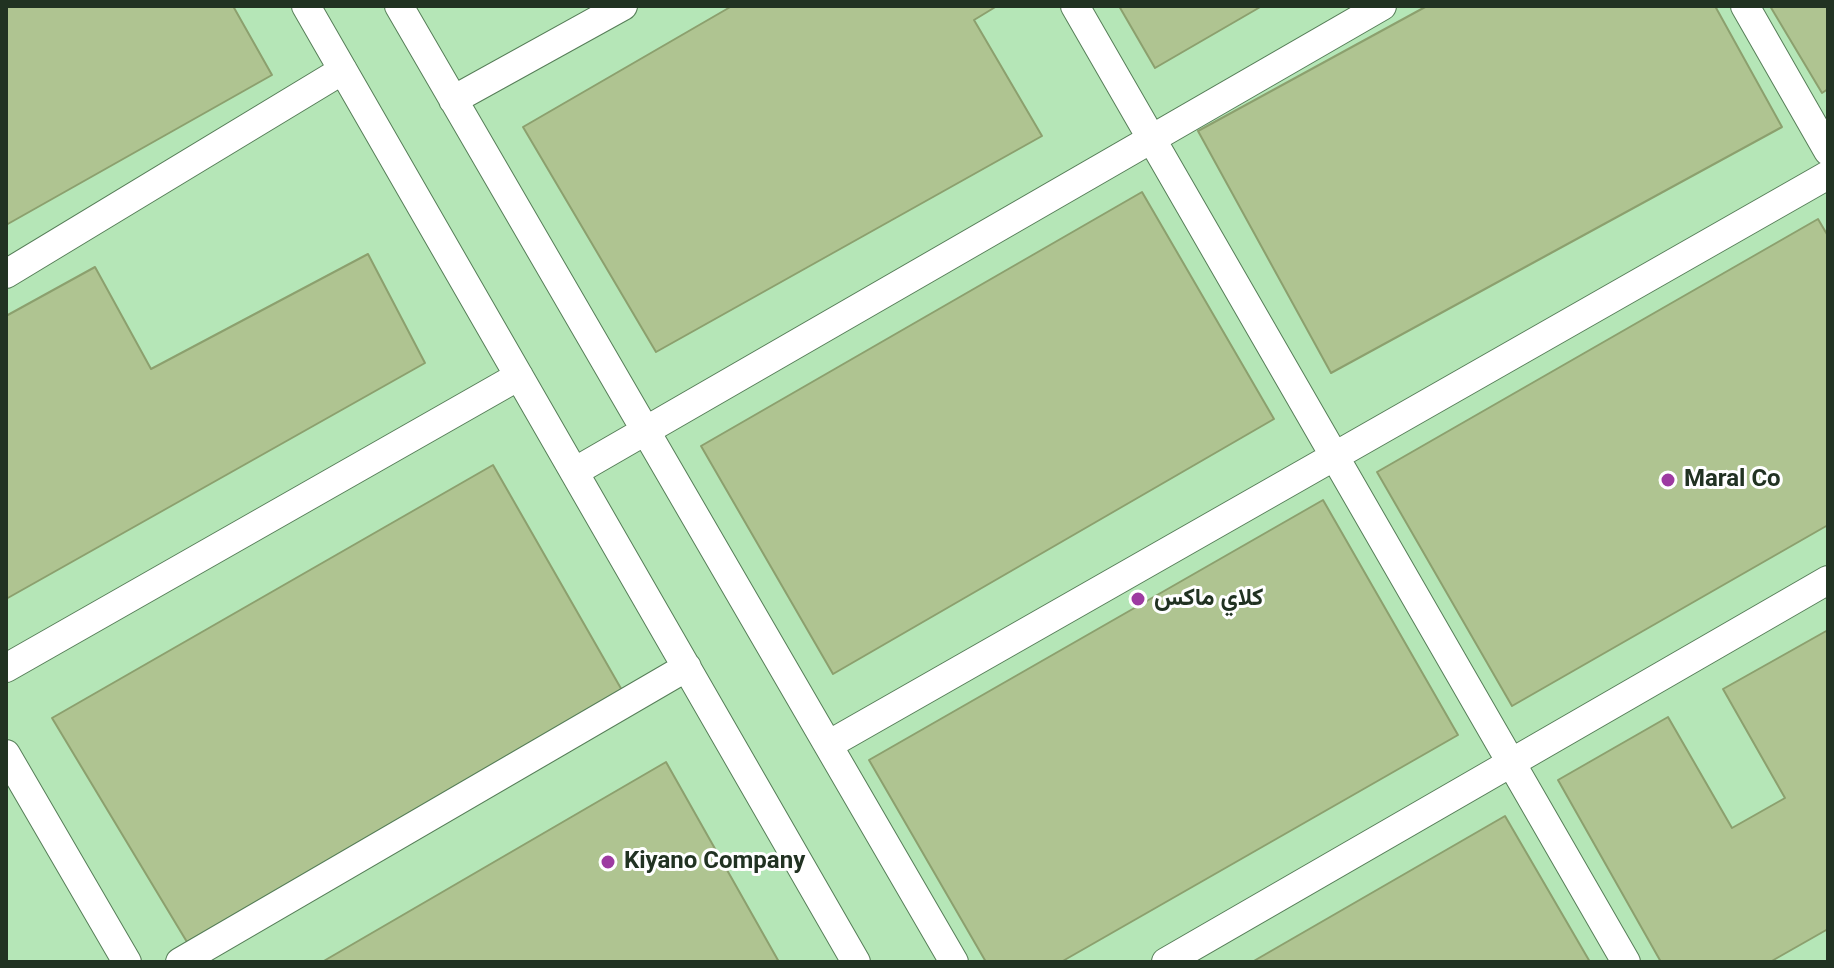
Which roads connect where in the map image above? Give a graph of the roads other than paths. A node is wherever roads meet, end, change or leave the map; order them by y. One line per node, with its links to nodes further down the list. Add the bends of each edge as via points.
1 (306, 6): 7 (street)
2 (399, 6): 8 (street)
3 (623, 6): 8 (street)
4 (1075, 6): 9 (street)
5 (1382, 6): 9 (street)
6 (1745, 6): 10 (street)
7 (343, 70): 12 (street); 13 (street)
8 (453, 100): 14 (street)
9 (1152, 139): 14 (street); 15 (street)
10 (1828, 151)
11 (1828, 175): 15 (street)
12 (6, 274)
13 (519, 376): 16 (street); 19 (street)
14 (645, 431): 16 (street); 20 (street)
15 (1335, 457): 20 (street); 22 (street)
16 (574, 472): 18 (street)
17 (1828, 580): 22 (street)
18 (687, 667): 24 (street); 25 (street)
19 (6, 668)
20 (828, 745): 26 (street)
21 (6, 754): 23 (street)
22 (1512, 763): 27 (street); 28 (street)
23 (127, 962)
24 (180, 962)
25 (856, 962)
26 (954, 962)
27 (1166, 962)
28 (1626, 962)

